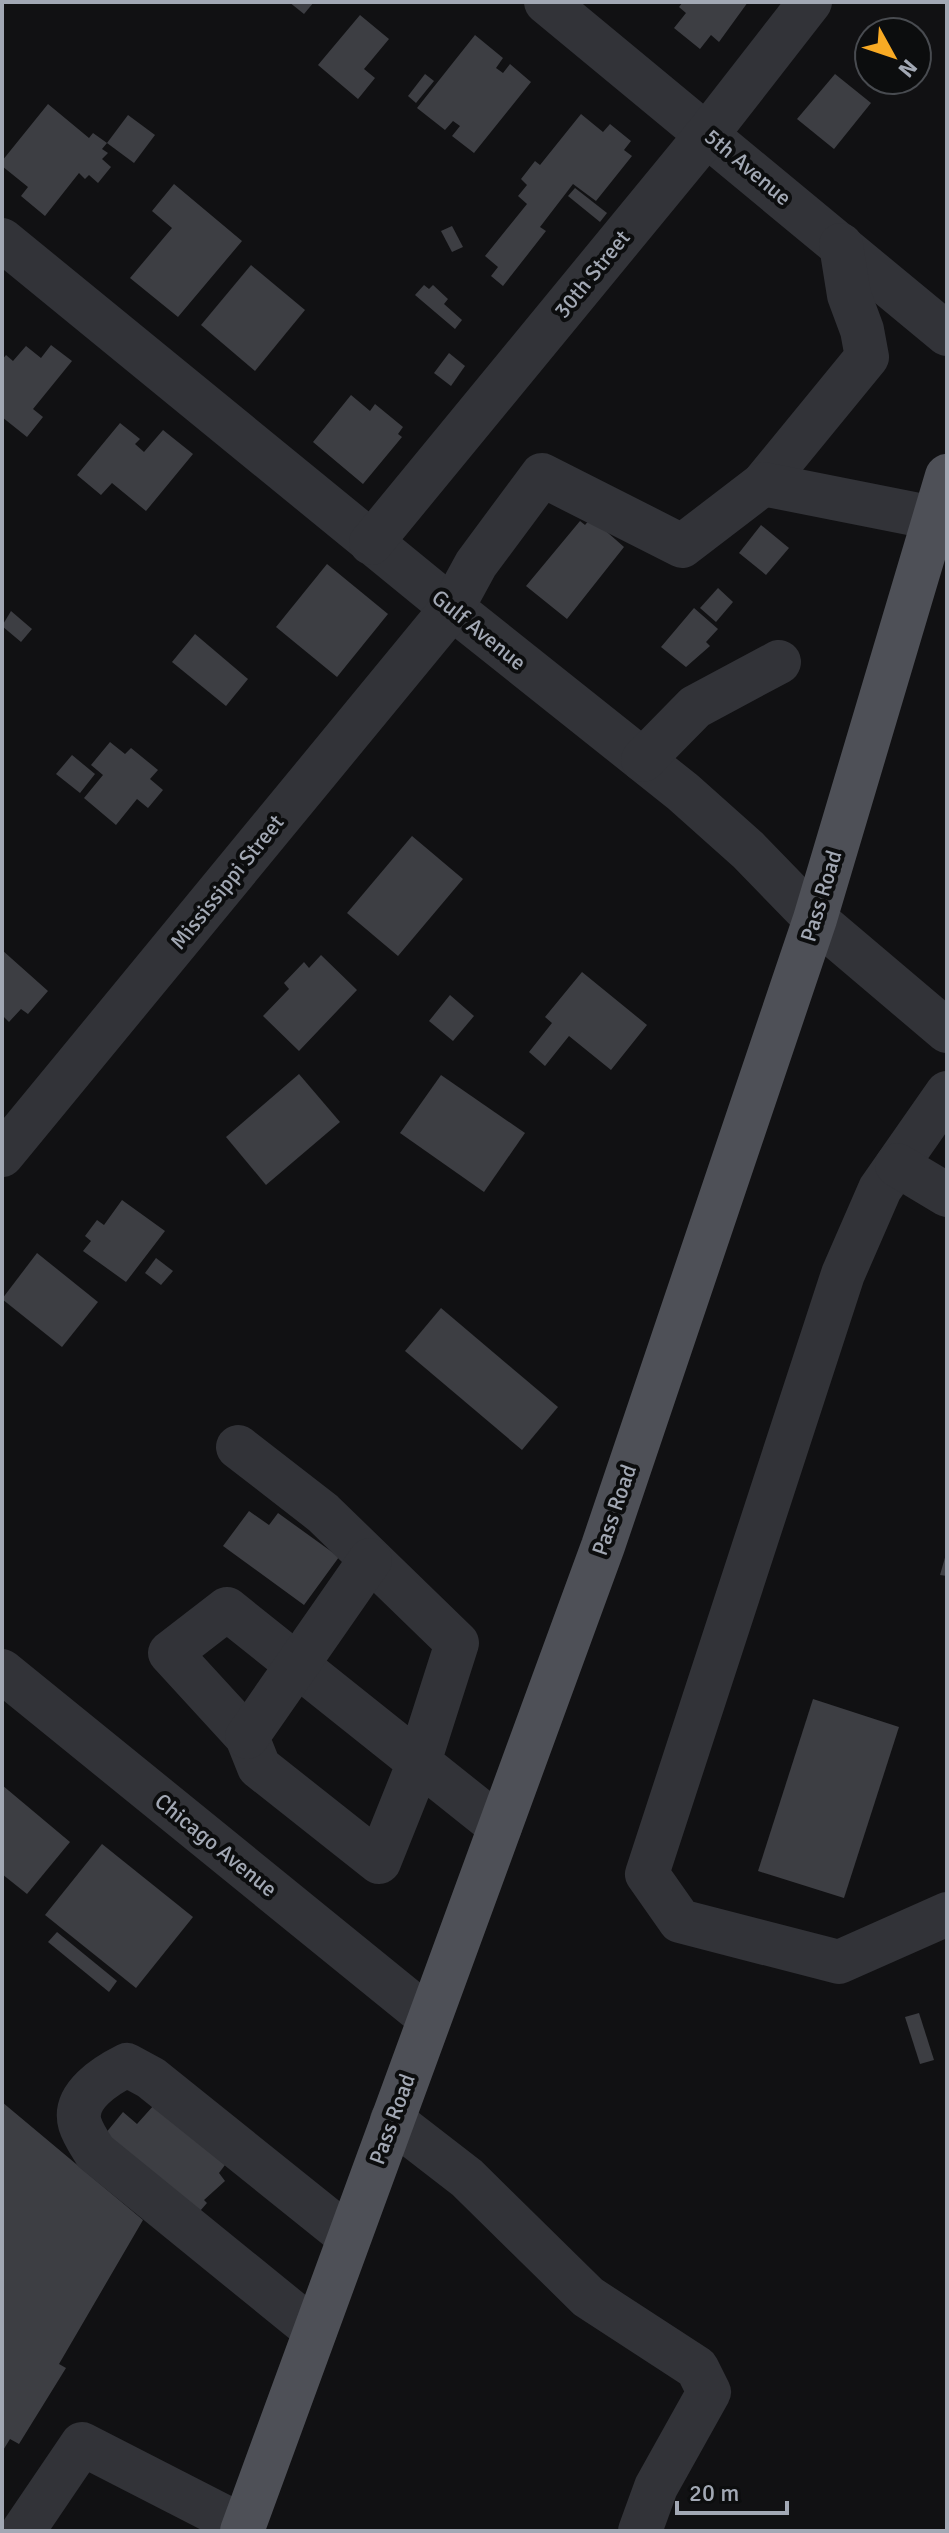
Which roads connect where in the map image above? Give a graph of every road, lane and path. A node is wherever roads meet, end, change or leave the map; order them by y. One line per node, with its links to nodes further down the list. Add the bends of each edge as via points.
1 (546, 2): 3 (street, 5th Avenue)
2 (810, 2): 3 (street, 30th Street)
3 (708, 133): 4 (street, 5th Avenue); 10 (street, 30th Street)
4 (841, 245): 6 (street, 5th Avenue); 8 (street, via 867,357)
5 (9, 259): 10 (street, Gulf Avenue)
6 (947, 334)
7 (947, 476): 9 (main road, Pass Road)
8 (763, 484): 9 (street); 11 (street, Mississippi Street, via 682,546 542,475 476,564)
9 (934, 518): 14 (main road, Pass Road)
10 (371, 543): 11 (street, Gulf Avenue)
11 (452, 608): 13 (street, Gulf Avenue); 17 (street, Mississippi Street)
12 (779, 662): 13 (street, via 695,707)
13 (643, 760): 14 (street, Gulf Avenue, via 748,850)
14 (815, 919): 15 (street, Gulf Avenue); 26 (main road, Pass Road, via 603,1546)
15 (947, 1031)
16 (947, 1093): 18 (street)
17 (2, 1155)
18 (897, 1165): 19 (street); 27 (street, via 880,1189 843,1274 647,1874 680,1921 839,1962)
19 (947, 1195)
20 (238, 1447): 21 (street, via 323,1513)
21 (370, 1560): 22 (street); 25 (street, via 457,1643)
22 (298, 1665): 24 (street); 24 (street, via 227,1609 170,1653); 25 (street)
23 (2, 1671): 28 (street, Chicago Avenue)
24 (247, 1737): 25 (street, via 259,1767 379,1862)
25 (419, 1762): 26 (street)
26 (500, 1827): 28 (main road, Pass Road)
27 (947, 1914)
28 (429, 2018): 29 (main road, Pass Road)
29 (392, 2120): 30 (main road, Pass Road); 34 (street, via 467,2178 588,2297 697,2368 709,2392 656,2487)
30 (349, 2237): 31 (main road, Pass Road); 31 (street, via 151,2078 127,2065 104,2076 81,2104 79,2122 95,2152)
31 (315, 2331): 32 (main road, Pass Road)
32 (243, 2529): 33 (street, via 82,2444)
33 (23, 2531)
34 (640, 2531)

